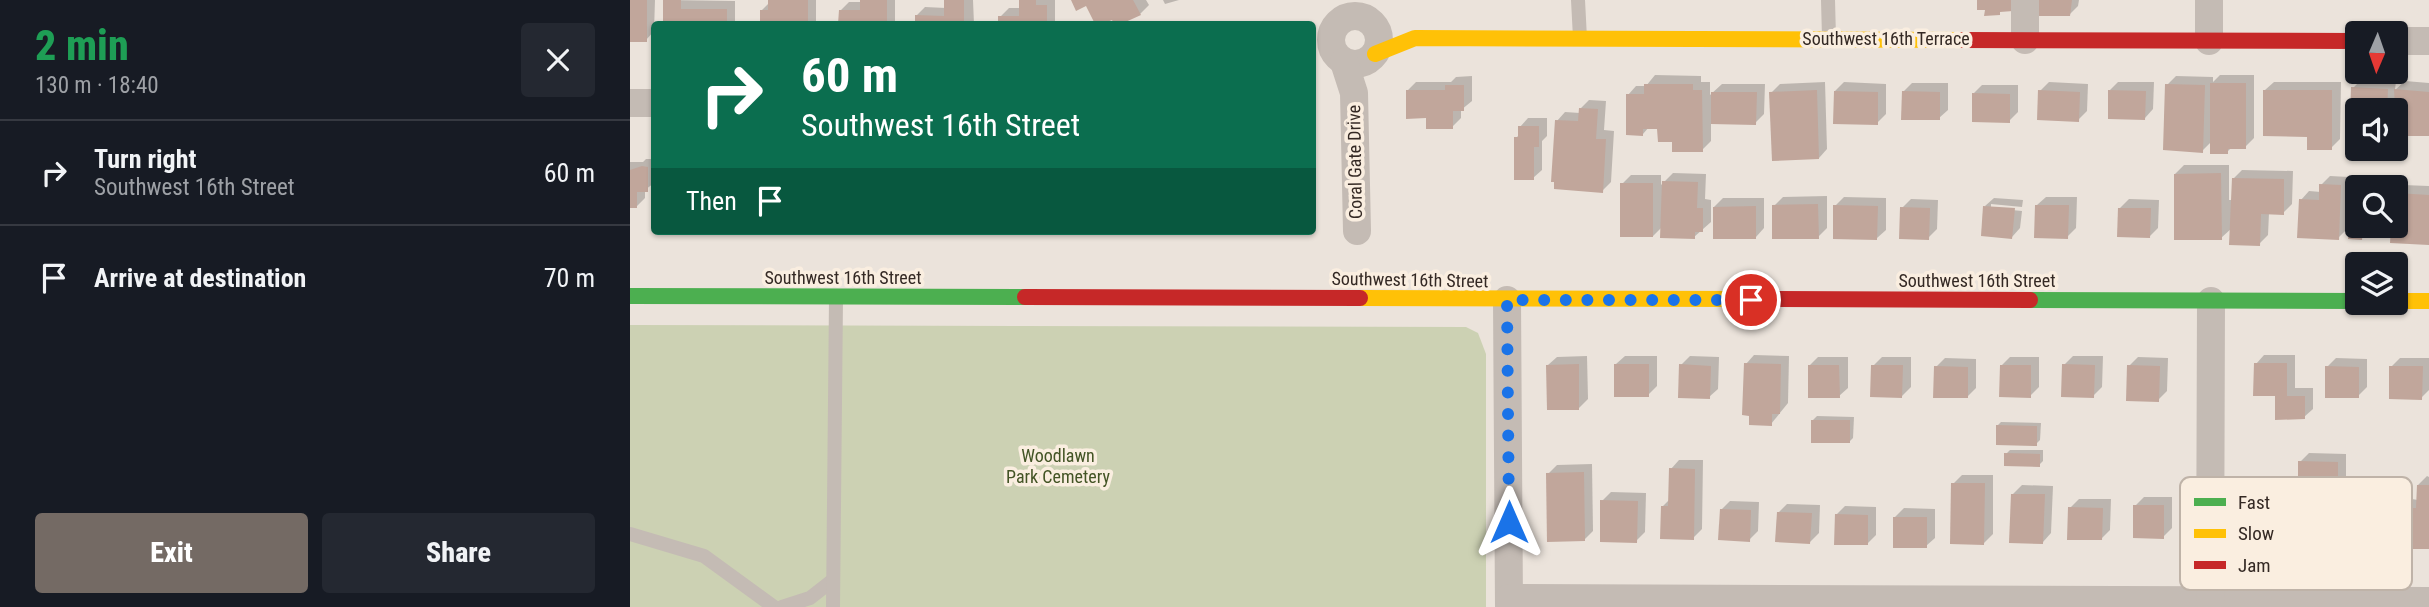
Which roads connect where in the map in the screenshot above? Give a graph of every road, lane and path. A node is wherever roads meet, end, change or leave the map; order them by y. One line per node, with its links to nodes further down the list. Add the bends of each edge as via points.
1 (1578, 0): 8 (lane)
2 (1828, 0): 7 (lane)
3 (2025, 0): 9 (street)
4 (2209, 0): 10 (street)
5 (1348, 33): 6 (street, Southwest 16th Terrace, via 1404,33); 16 (street, Coral Gate Drive)
6 (1415, 38): 8 (street, Southwest 16th Terrace)
7 (1829, 38): 8 (street, Southwest 16th Terrace); 9 (street, Southwest 16th Terrace)
8 (1580, 39)
9 (2025, 40): 10 (street, Southwest 16th Terrace)
10 (2209, 41): 11 (street, Southwest 16th Terrace)
11 (2345, 41)
12 (2408, 41): 13 (street)
13 (2429, 41)
14 (630, 103): 15 (street)
15 (651, 103)
16 (1357, 231)
17 (630, 296): 18 (street, Southwest 16th Street)
18 (835, 297): 19 (street, Southwest 16th Street); 26 (lane)
19 (1507, 300): 20 (street, Southwest 16th Street); 28 (street)
20 (2210, 301): 21 (street, Southwest 16th Street); 24 (street)
21 (2345, 301)
22 (2408, 301): 23 (street)
23 (2429, 302)
24 (2210, 477)
25 (630, 534): 30 (lane, via 704,556)
26 (833, 580): 31 (lane, via 810,598); 32 (lane)
27 (2429, 601): 29 (street)
28 (1509, 603): 29 (street)
29 (2210, 603)
30 (774, 607)
31 (782, 607)
32 (833, 607)

